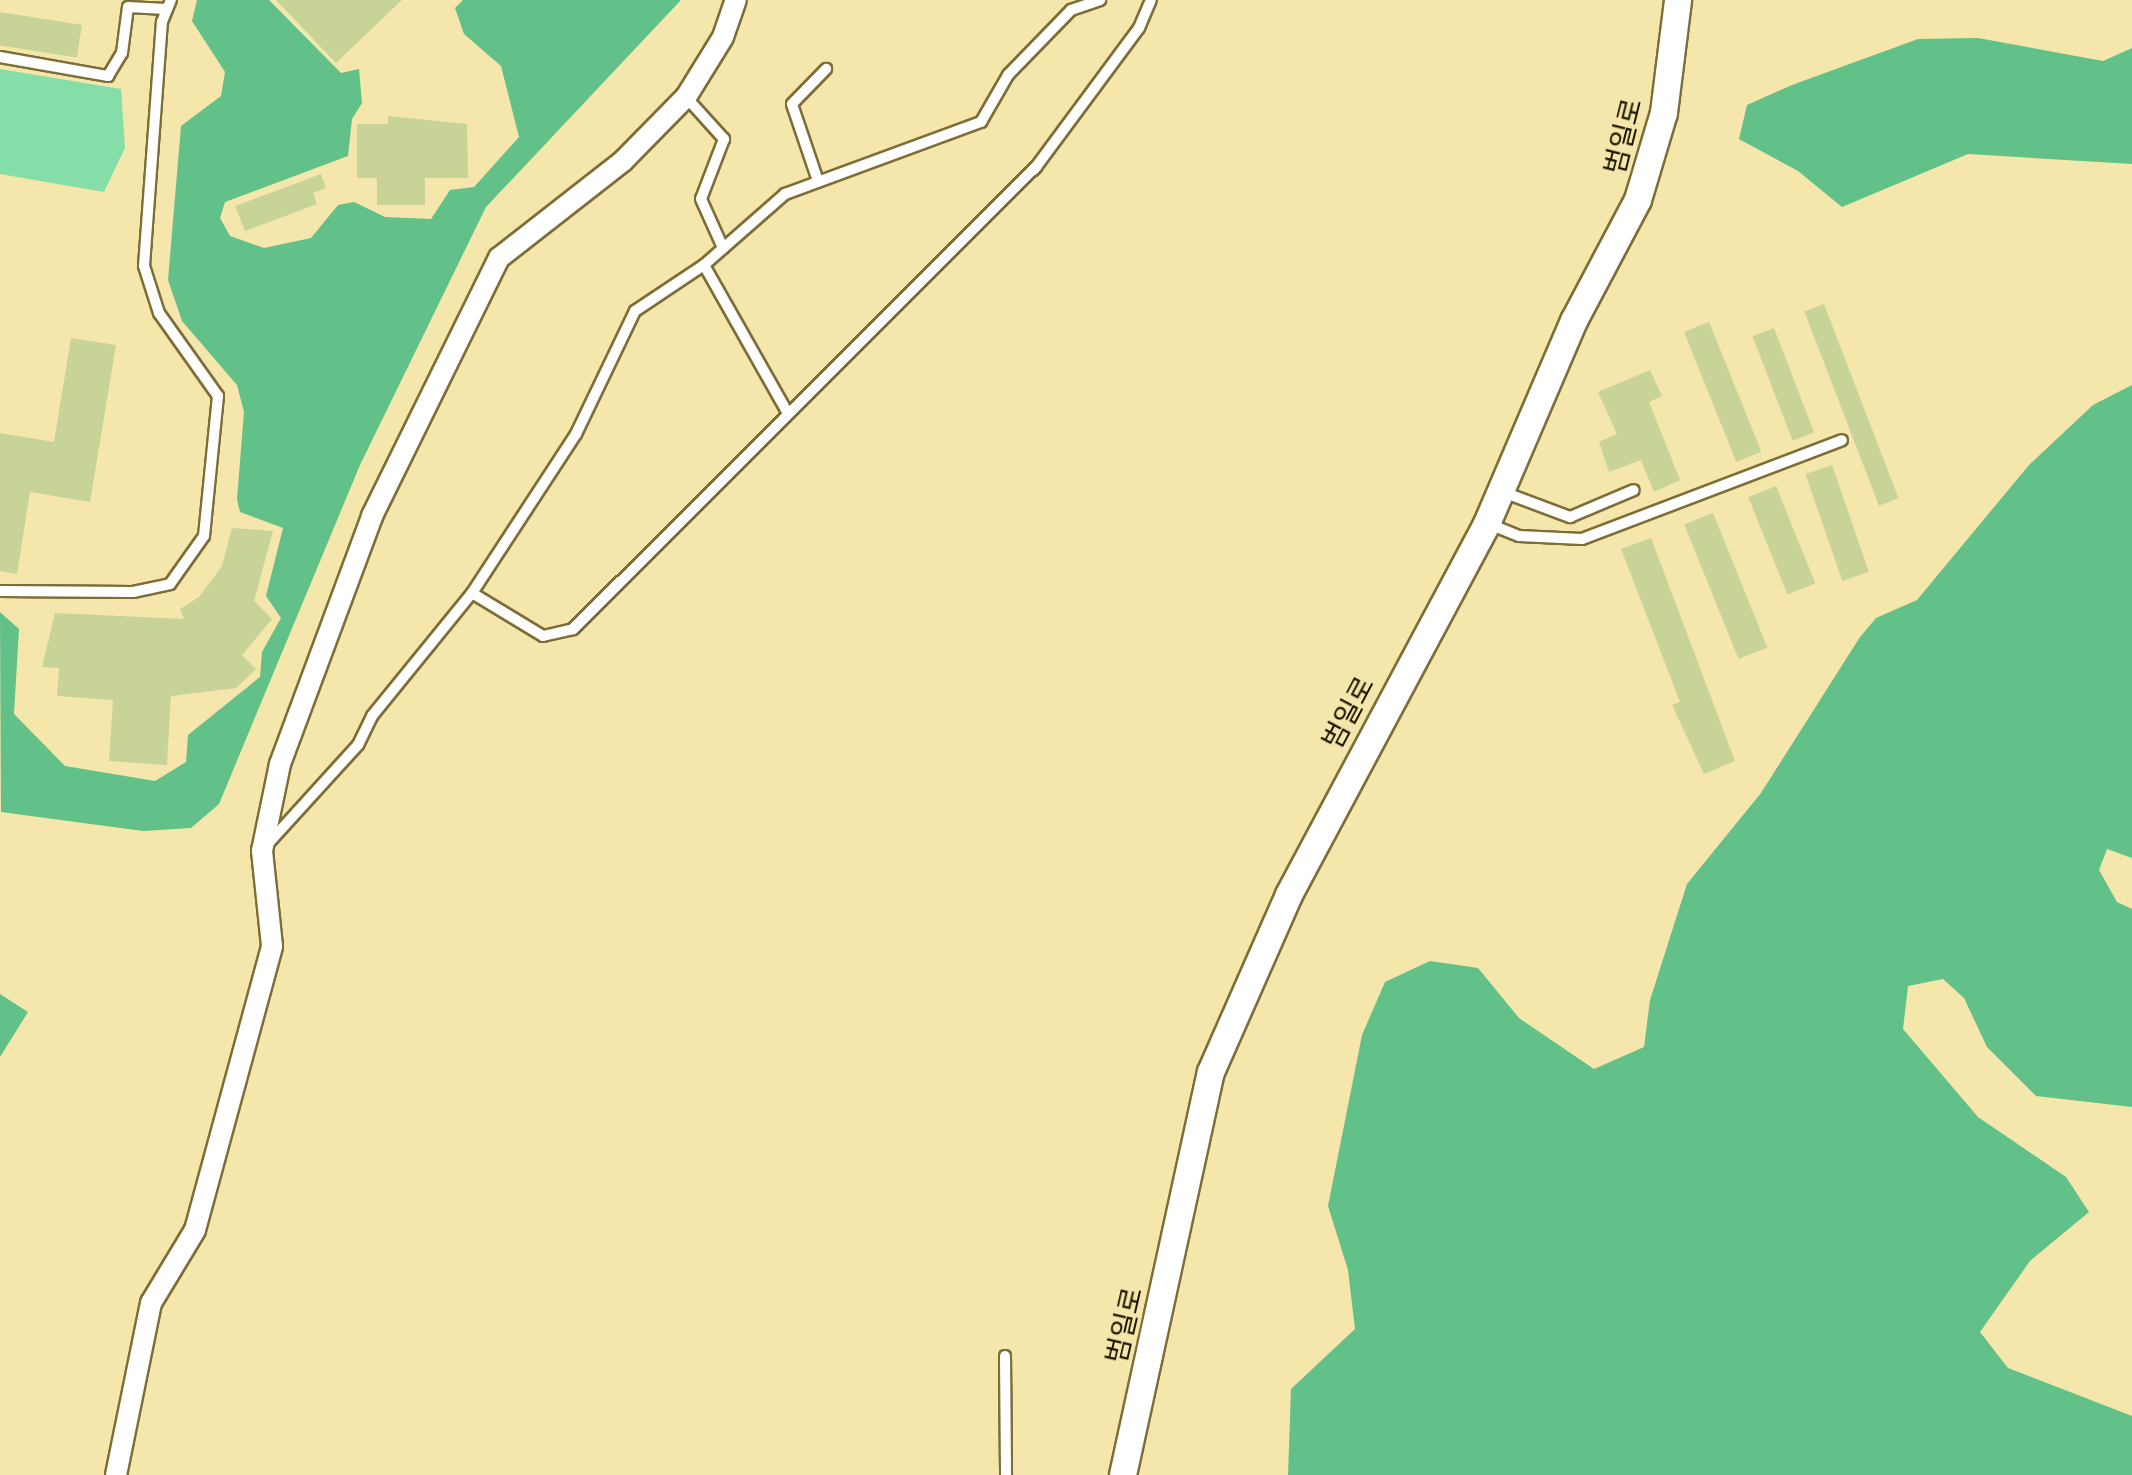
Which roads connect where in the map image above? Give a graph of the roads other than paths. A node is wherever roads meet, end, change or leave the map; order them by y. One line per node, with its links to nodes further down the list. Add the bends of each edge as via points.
1 (736, 0): 9 (street, via 723,37)
2 (1100, 0): 10 (lane, via 1071,10 1008,75 981,122)
3 (1151, 0): 13 (lane, via 1139,28 1036,167)
4 (1678, 0): 16 (street, 범일로, via 1664,113 1638,200 1574,321)
5 (128, 3): 6 (lane); 7 (lane, via 122,53 108,76)
6 (168, 5): 18 (lane, via 144,266 153,303 218,396 204,536 170,584 133,592)
7 (0, 57)
8 (826, 69): 10 (lane, via 792,104)
9 (686, 97): 11 (lane, via 724,139 701,199); 20 (street, via 623,161 516,241 490,272 372,516 280,764)
10 (818, 181): 11 (lane, via 785,194)
11 (723, 248): 12 (lane)
12 (704, 265): 13 (lane); 19 (lane, via 635,311 576,434)
13 (786, 410): 19 (lane, via 573,629 543,636)
14 (1842, 440): 17 (lane, via 1582,539 1519,536)
15 (1634, 490): 16 (lane, via 1570,517)
16 (1503, 492): 17 (street, 범일로)
17 (1487, 524): 24 (street, 범일로, via 1348,777 1211,1072)
18 (0, 591)
19 (472, 593): 20 (lane, via 372,716 358,745)
20 (262, 851): 22 (street, via 272,946 195,1230 151,1303)
21 (1005, 1356): 23 (lane)
22 (116, 1475)
23 (1006, 1475)
24 (1123, 1475)

